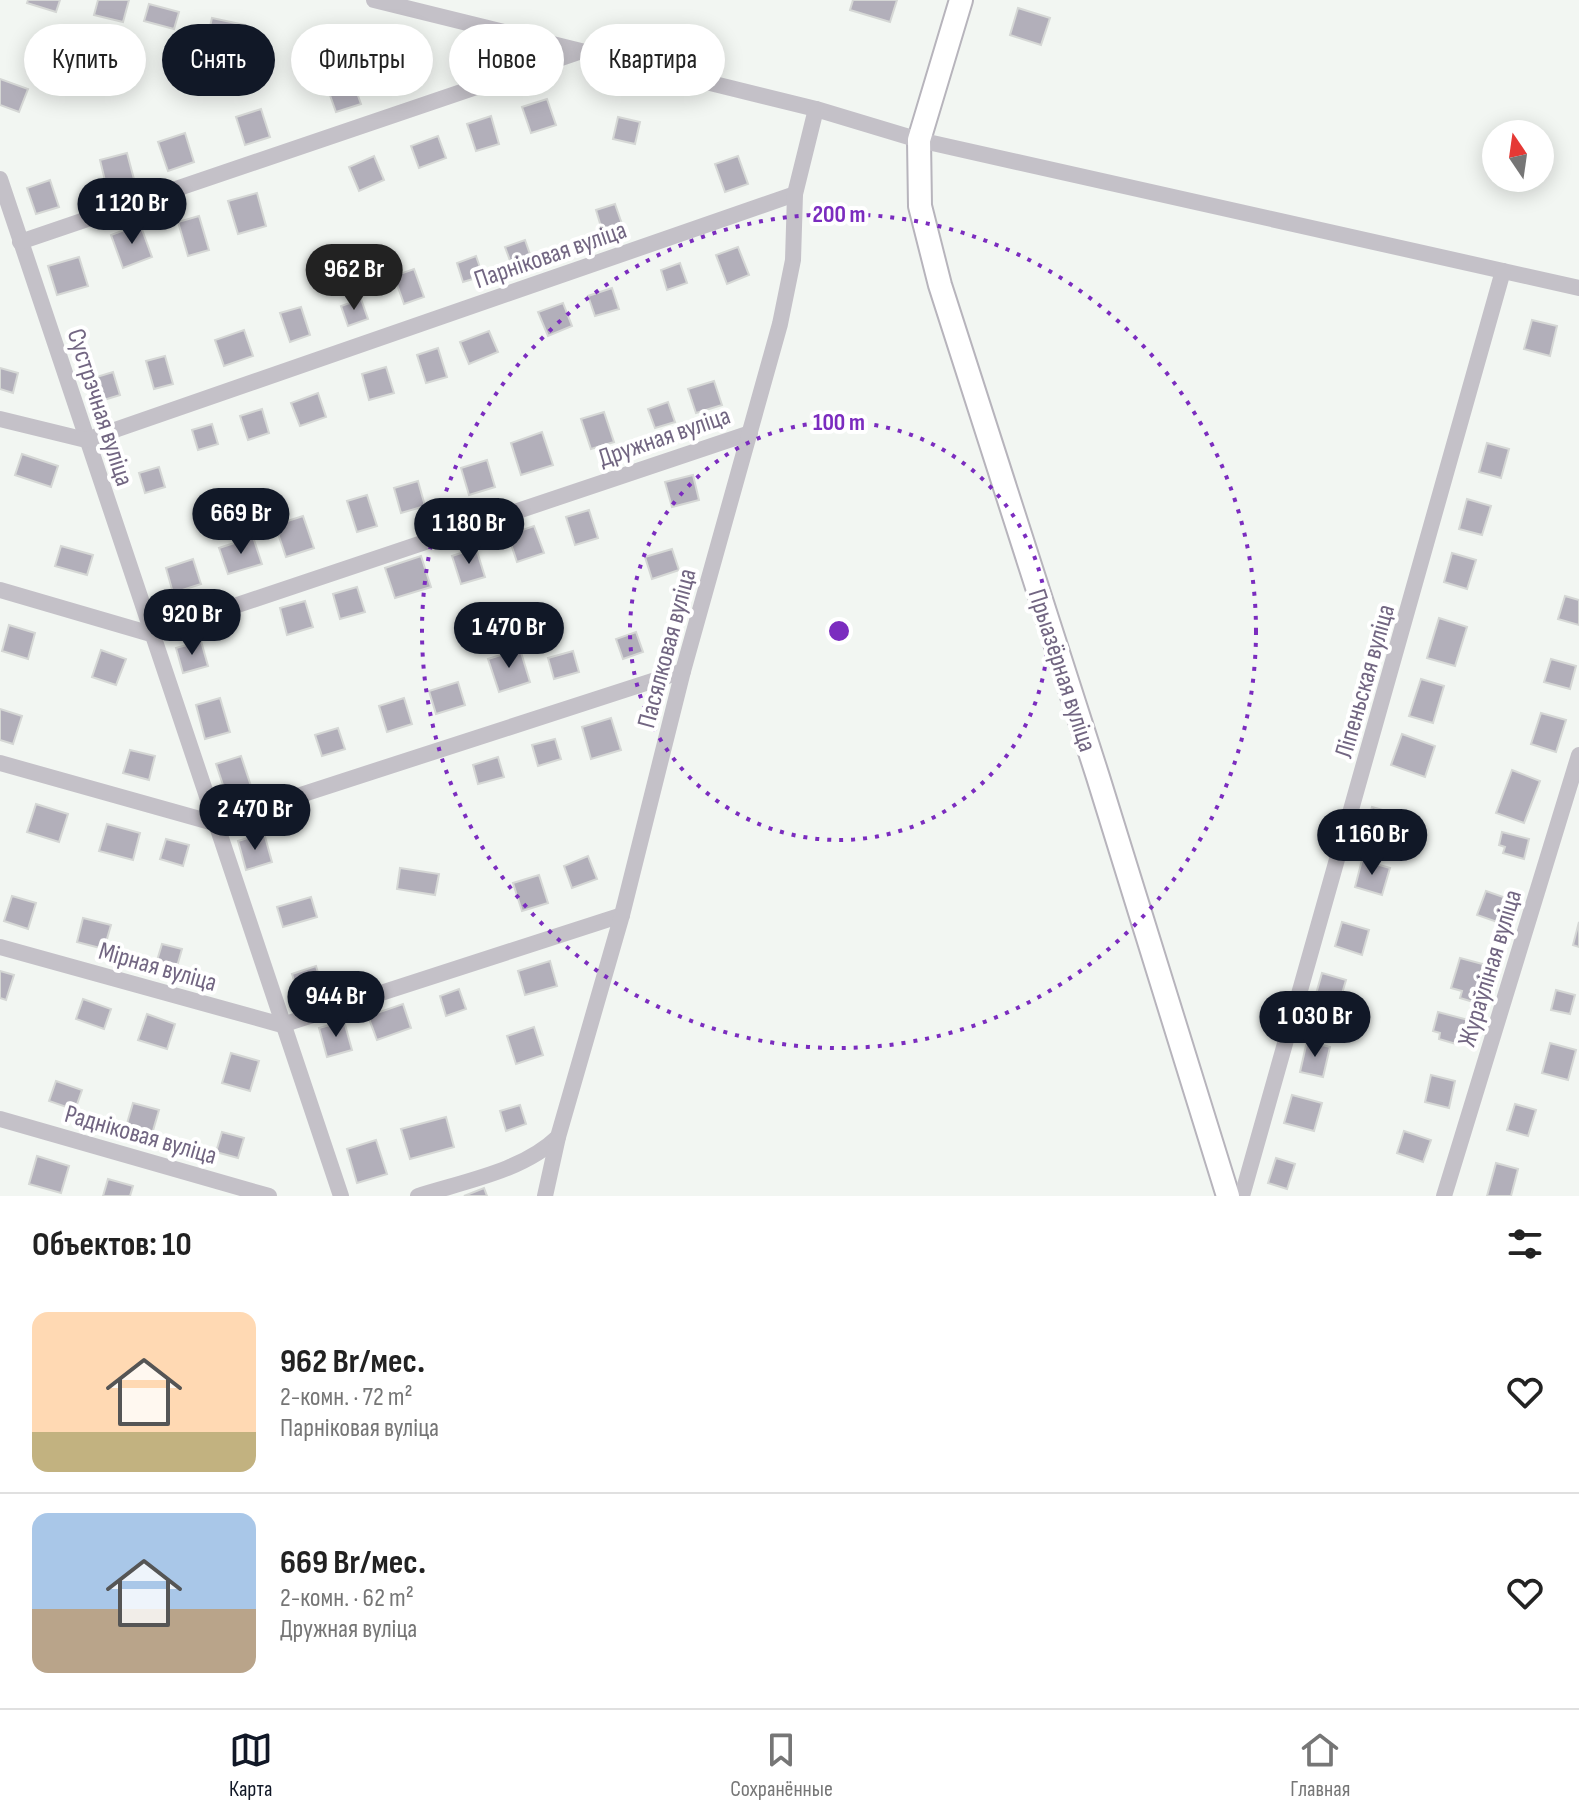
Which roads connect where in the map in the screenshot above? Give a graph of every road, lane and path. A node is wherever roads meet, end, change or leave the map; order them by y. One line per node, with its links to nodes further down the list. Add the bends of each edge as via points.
1 (374, 0): 3 (street)
2 (961, 0): 6 (street, Прыазёрная вуліца)
3 (580, 52): 9 (street)
4 (725, 87): 5 (street)
5 (816, 109): 6 (street); 8 (street, Пасялковая вуліца)
6 (919, 140): 10 (street); 30 (street, Прыазёрная вуліца, via 920,206 940,285)
7 (0, 179): 9 (street, Сустрэчная вуліца)
8 (795, 194): 13 (street, Пасялковая вуліца, via 793,260); 14 (street, Парніковая вуліца)
9 (20, 242): 14 (street, Сустрэчная вуліца)
10 (1503, 271): 11 (street); 31 (street, Ліпеньская вуліца)
11 (1579, 288)
12 (0, 419): 14 (street)
13 (750, 433): 16 (street, Дружная вуліца); 17 (street, Пасялковая вуліца)
14 (86, 440): 16 (street, Сустрэчная вуліца)
15 (0, 590): 16 (street)
16 (151, 634): 20 (street, Сустрэчная вуліца)
17 (683, 671): 20 (street); 21 (street, Пасялковая вуліца)
18 (1579, 755): 32 (street, Жураўліная вуліца)
19 (0, 763): 20 (street)
20 (214, 823): 23 (street, Сустрэчная вуліца)
21 (622, 915): 23 (street); 25 (street, Пасялковая вуліца)
22 (0, 947): 23 (street, Мірная вуліца)
23 (282, 1025): 27 (street, Сустрэчная вуліца)
24 (0, 1119): 26 (street, Радніковая вуліца)
25 (558, 1137): 28 (street, via 522,1162); 29 (street, Пасялковая вуліца)
26 (269, 1196)
27 (341, 1196)
28 (418, 1196)
29 (545, 1196)
30 (1228, 1196)
31 (1242, 1196)
32 (1444, 1196)

